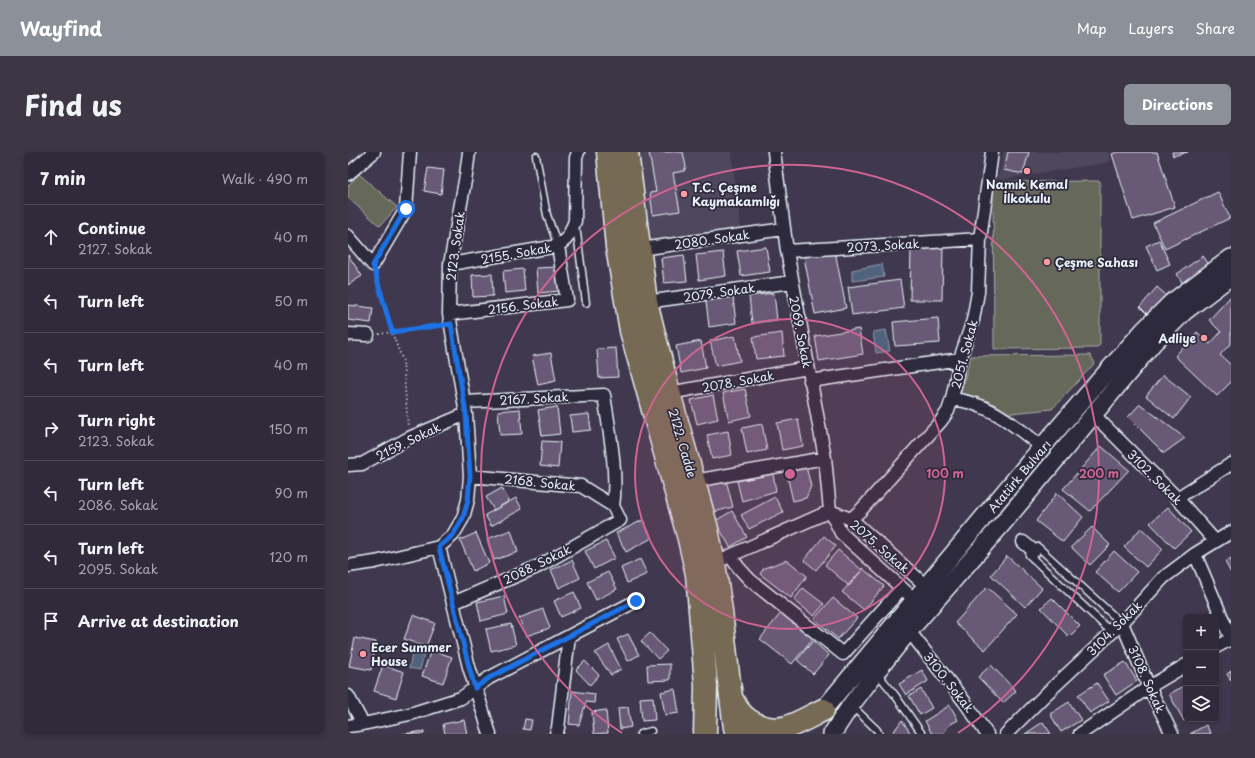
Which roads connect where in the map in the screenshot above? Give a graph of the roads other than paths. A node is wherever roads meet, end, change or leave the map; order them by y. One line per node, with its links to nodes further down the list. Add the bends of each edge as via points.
1 (374, 152): 10 (street)
2 (410, 152): 13 (street, via 406,209 373,265)
3 (468, 152): 19 (street, 2123. Sokak)
4 (578, 152): 11 (street)
5 (608, 152): 64 (highway, 2122. Cadde, via 617,247 631,331 697,574)
6 (626, 152): 16 (highway, 2122. Cadde)
7 (774, 152): 12 (street, 2069. Sokak)
8 (992, 152): 14 (street, 2051. Sokak)
9 (536, 156): 15 (lane, via 547,215)
10 (348, 174)
11 (573, 227): 15 (street); 23 (lane, via 577,233)
12 (784, 229): 16 (street, 2080. Sokak); 17 (street, 2069. Sokak)
13 (348, 236)
14 (980, 239): 17 (street, 2073. Sokak); 27 (street, 2051. Sokak, via 978,292 973,320)
15 (558, 246): 19 (street, 2155. Sokak); 24 (street, 2156. Sokak, via 567,300)
16 (640, 249): 22 (highway, 2122. Cadde)
17 (786, 251): 21 (street, 2069. Sokak)
18 (1231, 258): 34 (main road, Atatürk Bulvarı, via 1171,302)
19 (450, 264): 24 (street, 2123. Sokak)
20 (1231, 276): 33 (main road, Atatürk Bulvarı, via 1186,311 1153,343)
21 (792, 282): 22 (street, 2079. Sokak); 28 (street, 2069. Sokak)
22 (646, 302): 30 (highway, 2122. Cadde)
23 (586, 303)
24 (450, 319): 32 (street, 2123. Sokak)
25 (348, 334): 26 (street)
26 (368, 335)
27 (960, 359): 29 (street); 31 (street, 2051. Sokak)
28 (808, 368): 29 (street, 2069. Sokak); 30 (street, 2078. Sokak)
29 (810, 381): 35 (street, 2069. Sokak)
30 (669, 394): 39 (highway, 2122. Cadde)
31 (952, 399): 34 (street, via 974,403 991,410); 43 (street, 2051. Sokak, via 942,421)
32 (465, 408): 37 (street, 2159. Sokak, via 362,464); 38 (street, 2123. Sokak); 41 (street, 2167. Sokak, via 604,395 615,484)
33 (1093, 414): 40 (street, 3102. Sokak); 58 (main road, Atatürk Bulvarı)
34 (1042, 447): 52 (main road, Atatürk Bulvarı)
35 (824, 458): 39 (street); 42 (street, 2069. Sokak)
36 (1231, 464): 40 (street)
37 (348, 465)
38 (470, 476): 41 (street, 2168. Sokak, via 581,486); 47 (street, 2123. Sokak, via 463,518 453,535)
39 (694, 481): 50 (highway, 2122. Cadde, via 706,525)
40 (1176, 498): 45 (street, 3102. Sokak)
41 (613, 506): 56 (street, 2088. Sokak, via 620,520 539,566)
42 (830, 511): 43 (street, 2075. Sokak); 50 (street); 53 (street, via 841,533)
43 (850, 519): 52 (street, 2075. Sokak)
44 (1231, 532): 45 (street, 3104. Sokak)
45 (1215, 541): 49 (street, 3104. Sokak)
46 (1023, 542): 48 (street)
47 (439, 547): 51 (street, 2123. Sokak); 56 (street)
48 (1034, 551): 57 (lane, via 1038,547 1116,617); 57 (lane, via 1029,555 1106,627)
49 (1195, 554): 57 (street, 3104. Sokak, via 1163,578); 60 (street)
50 (722, 559): 53 (street, via 739,568 750,580 843,654); 68 (highway, 2122. Cadde, via 721,611)
51 (348, 566)
52 (926, 586): 54 (main road, Atatürk Bulvarı)
53 (902, 588): 54 (street)
54 (915, 600): 70 (main road, Atatürk Bulvarı)
55 (636, 601): 59 (street)
56 (453, 603): 66 (street)
57 (1119, 625): 65 (street, 3108. Sokak); 85 (street, 3104. Sokak)
58 (909, 631): 63 (main road, Atatürk Bulvarı); 84 (street, 3100. Sokak)
59 (569, 636): 66 (street); 75 (street)
60 (1231, 639): 61 (street)
61 (1219, 645)
62 (1183, 667): 65 (street)
63 (876, 672): 69 (main road, Atatürk Bulvarı); 83 (lane, via 896,695)
64 (706, 685): 77 (highway, 2122. Cadde); 78 (highway)
65 (1149, 687): 86 (street); 87 (street, 3108. Sokak)
66 (475, 688): 71 (street, via 461,698 410,714); 74 (street)
67 (348, 696): 71 (street)
68 (731, 697): 70 (highway, via 747,719 767,728 786,728); 79 (highway, 2122. Cadde, via 735,728)
69 (851, 705): 81 (main road, Atatürk Bulvarı); 82 (lane)
70 (823, 710): 80 (highway)
71 (363, 724): 72 (street)
72 (348, 726)
73 (651, 731): 76 (lane)
74 (490, 734)
75 (556, 734)
76 (640, 734)
77 (705, 734)
78 (712, 734)
79 (739, 734)
80 (803, 734)
81 (832, 734)
82 (879, 734)
83 (922, 734)
84 (987, 734)
85 (1006, 734)
86 (1080, 734)
87 (1172, 734)

